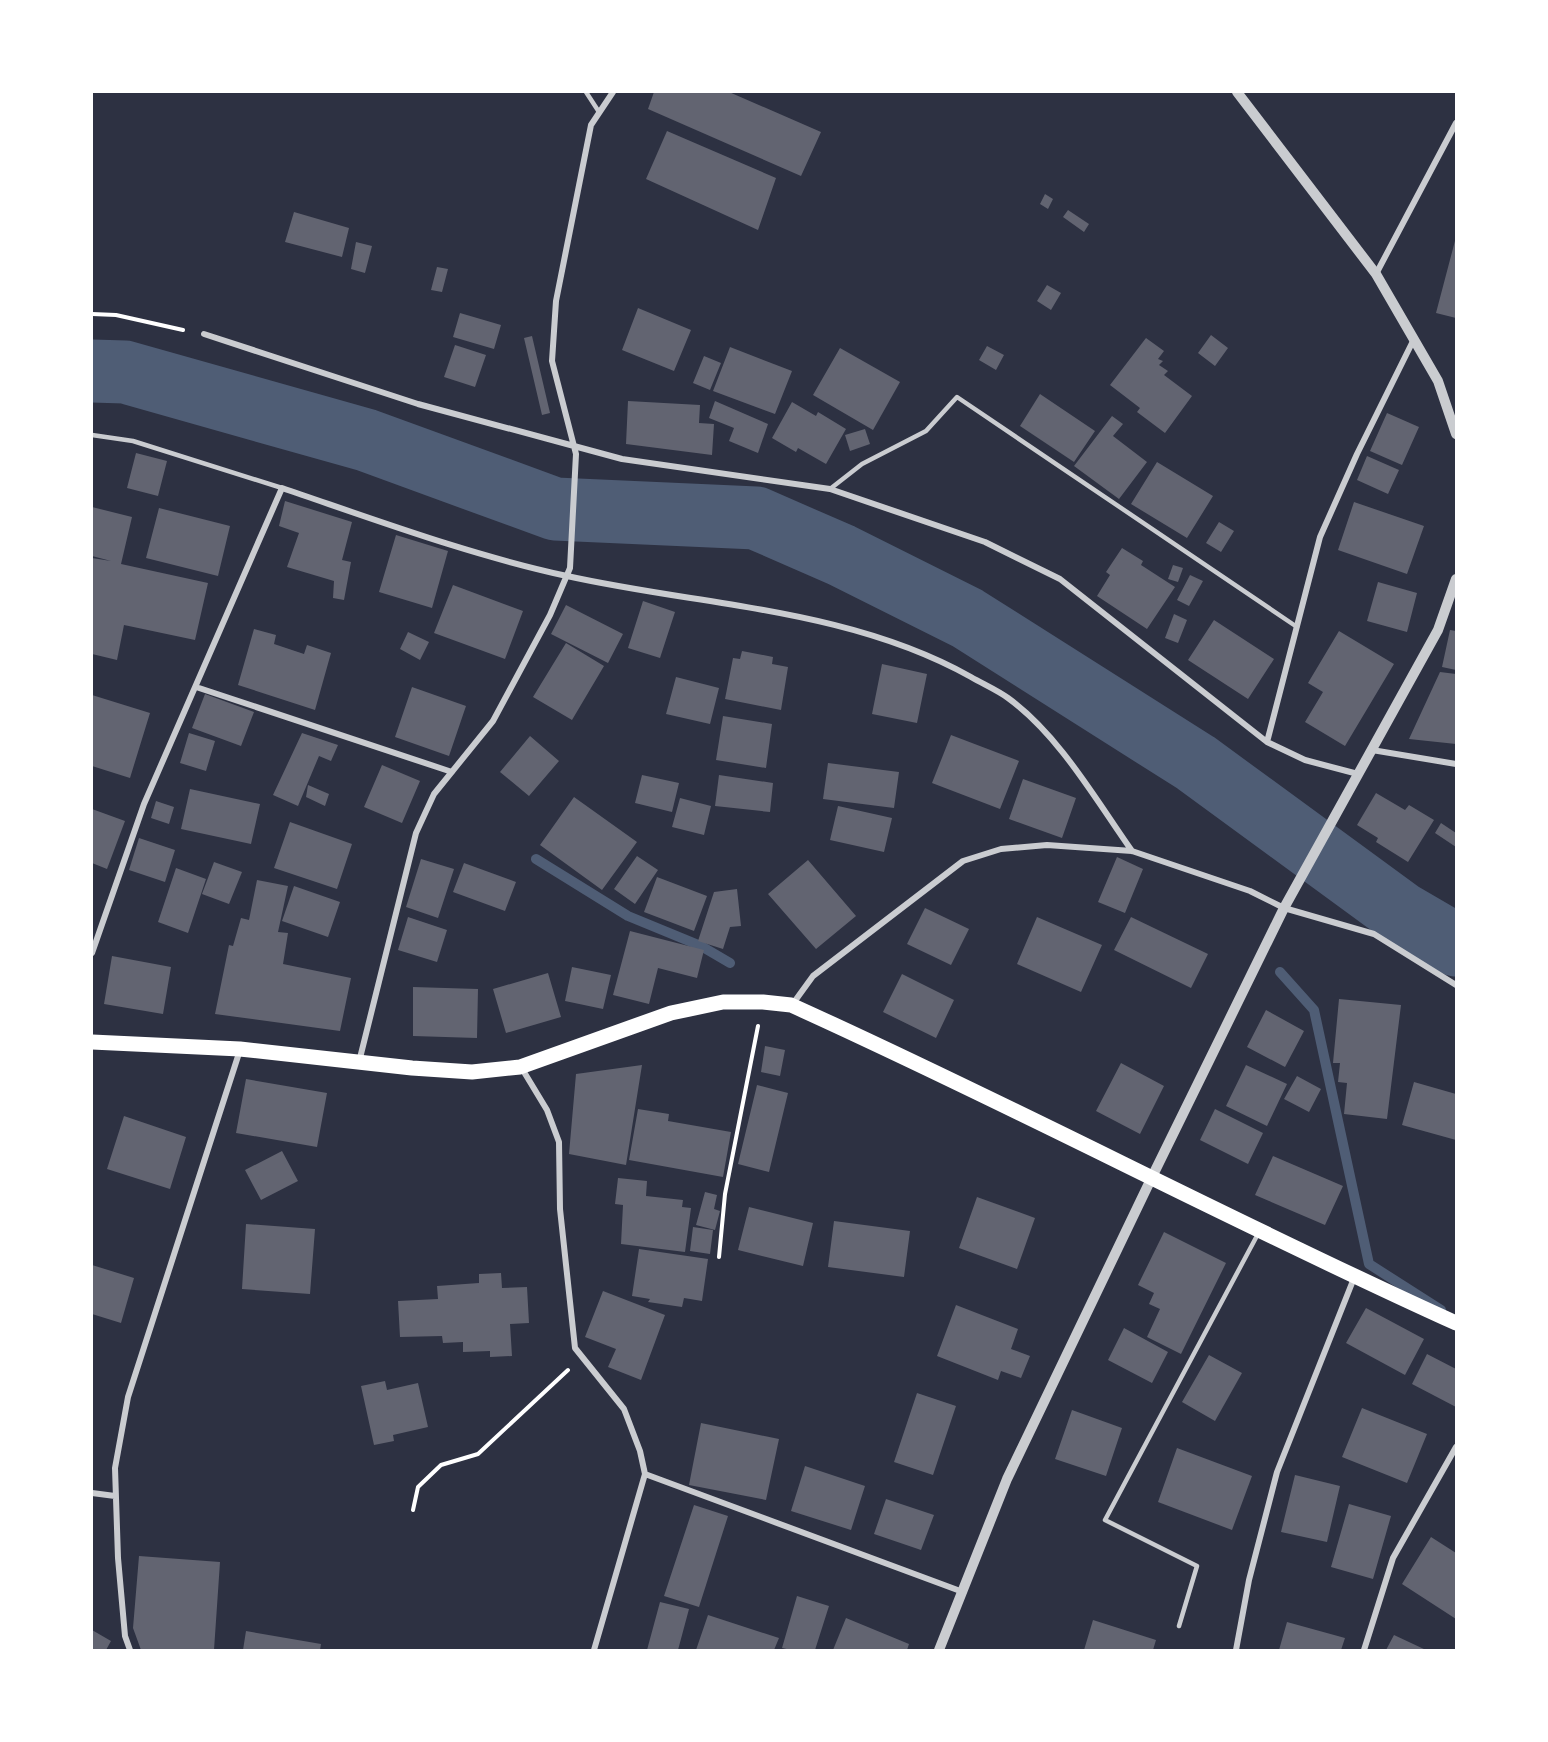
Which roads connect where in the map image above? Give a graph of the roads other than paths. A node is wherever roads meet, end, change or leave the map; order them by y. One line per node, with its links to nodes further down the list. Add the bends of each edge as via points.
1 (586, 92): 4 (lane)
2 (613, 92): 4 (street)
3 (1238, 92): 6 (street)
4 (599, 112): 11 (street, via 591,125 584,153 556,301 552,361)
5 (1456, 123): 6 (street)
6 (1376, 274): 8 (street)
7 (204, 334): 11 (street, via 418,404)
8 (1413, 341): 9 (street, via 1438,381); 16 (street, via 1320,537)
9 (1456, 434)
10 (92, 435): 12 (lane, via 133,441)
11 (574, 446): 13 (street, via 622,459); 14 (street, via 570,568)
12 (282, 488): 14 (street, via 444,543); 17 (street)
13 (830, 489): 16 (lane, via 862,464 926,431 957,397); 18 (street, via 985,542 1060,579)
14 (566, 576): 21 (street, via 550,615 493,721); 23 (street, via 805,619 879,636 944,662 1009,698 1056,745)
15 (1456, 579): 19 (street, via 1438,630)
16 (1297, 627): 18 (street)
17 (196, 687): 21 (street); 25 (street, via 144,804)
18 (1267, 742): 22 (street, via 1305,760)
19 (1372, 750): 20 (street); 22 (street)
20 (1456, 764)
21 (452, 772): 30 (street, via 434,794 416,833)
22 (1359, 775): 24 (street)
23 (1132, 851): 24 (street, via 1250,891); 27 (street, via 1047,845 1001,849 963,861 813,976)
24 (1284, 908): 26 (street, via 1374,934); 32 (street)
25 (92, 953)
26 (1456, 985)
27 (791, 1005): 31 (main road, via 723,1002 671,1013); 32 (main road)
28 (92, 1042): 29 (main road)
29 (240, 1049): 30 (main road); 39 (street, via 128,1398 115,1468)
30 (359, 1063): 31 (main road, via 472,1072)
31 (520, 1067): 37 (street, via 547,1110 558,1142 560,1209 575,1348 624,1409)
32 (1152, 1178): 33 (main road); 40 (street, via 1007,1479)
33 (1260, 1229): 34 (main road); 41 (lane, via 1105,1520 1197,1566)
34 (1355, 1277): 35 (main road); 45 (street, via 1277,1472 1249,1580)
35 (1456, 1323)
36 (1456, 1447): 46 (street, via 1393,1558)
37 (645, 1474): 40 (street); 43 (street)
38 (92, 1493): 39 (street)
39 (115, 1496): 42 (street, via 125,1636)
40 (963, 1592): 44 (street)
41 (1179, 1626)
42 (130, 1650)
43 (594, 1650)
44 (939, 1650)
45 (1236, 1650)
46 (1364, 1650)

